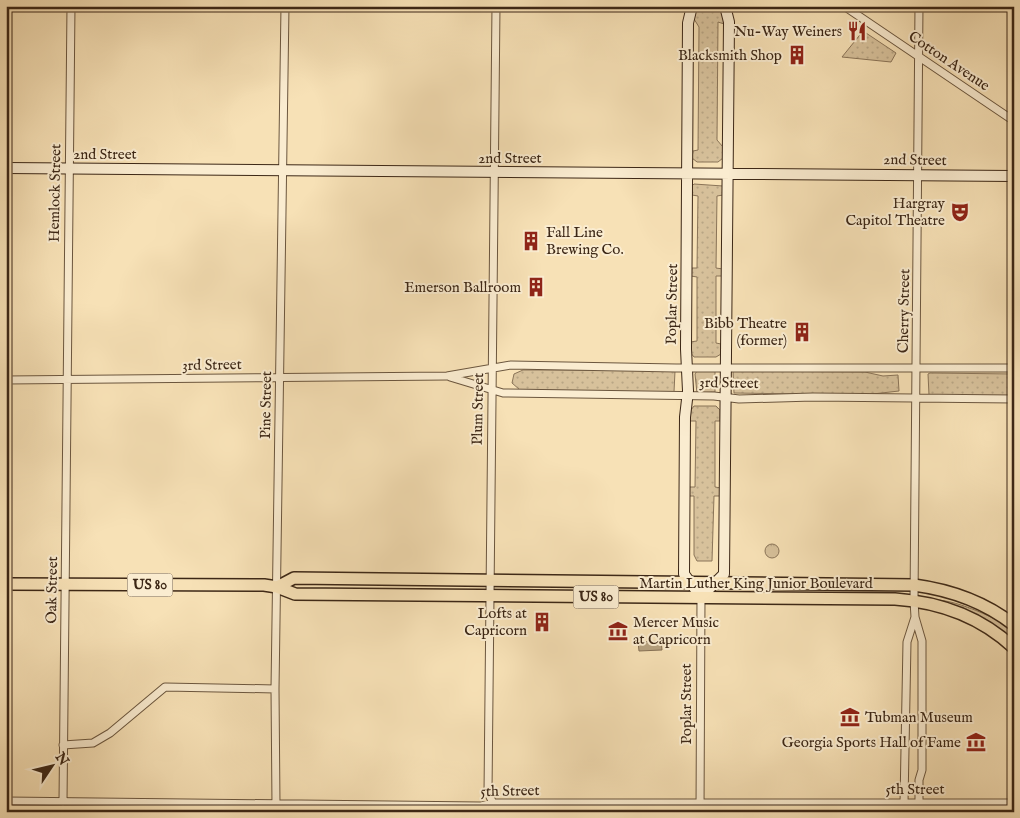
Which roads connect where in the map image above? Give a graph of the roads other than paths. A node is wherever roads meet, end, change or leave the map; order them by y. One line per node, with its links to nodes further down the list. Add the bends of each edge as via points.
1 (71, 6): 11 (street, Hemlock Street)
2 (285, 6): 12 (street, Pine Street)
3 (496, 6): 14 (street, Plum Street)
4 (692, 6): 15 (street, Poplar Street, via 688,23)
5 (725, 6): 13 (street, via 729,22)
6 (844, 6): 8 (street, Cotton Avenue)
7 (919, 6): 8 (street, Cherry Street)
8 (919, 57): 9 (street, Cotton Avenue); 16 (street, Cherry Street)
9 (1014, 121)
10 (6, 168): 11 (street, 2nd Street)
11 (69, 169): 12 (street, 2nd Street); 26 (street, Hemlock Street)
12 (282, 171): 14 (street, 2nd Street); 24 (street, Pine Street)
13 (727, 172): 15 (street, 2nd Street); 16 (street, 2nd Street); 20 (street)
14 (495, 173): 15 (street, 2nd Street); 18 (street, Plum Street)
15 (687, 173): 19 (street, Poplar Street)
16 (917, 176): 17 (street, 2nd Street); 21 (street, Cherry Street)
17 (1014, 176)
18 (493, 367): 19 (street, 3rd Street); 23 (street, 3rd Street); 27 (street, Plum Street)
19 (687, 367): 20 (street, 3rd Street); 28 (street, Poplar Street)
20 (724, 367): 21 (street, 3rd Street); 29 (street)
21 (917, 367): 22 (street, 3rd Street, via 954,370); 30 (street, Cherry Street)
22 (1014, 368)
23 (447, 376): 24 (street, 3rd Street); 27 (street, 3rd Street)
24 (280, 379): 26 (street, 3rd Street); 38 (street, Pine Street)
25 (6, 380): 26 (street, 3rd Street)
26 (66, 380): 36 (street, Oak Street)
27 (493, 390): 28 (street, 3rd Street, via 503,393); 32 (street, Plum Street)
28 (687, 396): 29 (street, 3rd Street); 33 (street, Poplar Street, via 684,574)
29 (724, 397): 30 (street, 3rd Street); 34 (street, via 724,574)
30 (916, 399): 31 (street, 3rd Street); 37 (street, Cherry Street)
31 (1014, 399)
32 (491, 579): 33 (main road, Martin Luther King Junior Boulevard / US 80); 38 (main road, Martin Luther King Junior Boulevard / US 80, via 294,578); 39 (street, Plum Street)
33 (690, 582): 34 (main road, Martin Luther King Junior Boulevard / US 80); 40 (street, Poplar Street)
34 (717, 582): 37 (main road, Martin Luther King Junior Boulevard / US 80); 40 (street); 41 (street)
35 (6, 584): 36 (main road, Martin Luther King Junior Boulevard / US 80)
36 (66, 584): 38 (main road, Martin Luther King Junior Boulevard / US 80); 47 (street, Oak Street)
37 (914, 585): 42 (street, Cherry Street); 44 (main road, Martin Luther King Junior Boulevard / US 80, via 968,598)
38 (277, 587): 39 (main road, Martin Luther King Junior Boulevard / US 80, via 295,594); 46 (street, Pine Street)
39 (491, 597): 40 (main road, Martin Luther King Junior Boulevard / US 80); 56 (street, Plum Street, via 488,793)
40 (701, 597): 41 (main road, Martin Luther King Junior Boulevard / US 80); 57 (street, Poplar Street)
41 (729, 598): 42 (main road, Martin Luther King Junior Boulevard / US 80)
42 (914, 601): 43 (street, Cherry Street); 45 (main road, Martin Luther King Junior Boulevard / US 80, via 959,613 988,628)
43 (915, 616): 48 (street, Cherry Street, via 907,642); 49 (street, Cherry Street, via 922,641)
44 (1014, 625)
45 (1014, 648)
46 (275, 689): 47 (street, via 165,687 94,743); 55 (street, Pine Street)
47 (63, 745): 51 (street, Oak Street)
48 (905, 769): 49 (street, via 913,775); 52 (street, Cherry Street)
49 (922, 770): 53 (street, Cherry Street)
50 (6, 801): 51 (street, 5th Street)
51 (63, 802): 55 (street, 5th Street)
52 (904, 803): 53 (street, 5th Street); 57 (street, 5th Street)
53 (919, 803): 54 (street, 5th Street)
54 (1014, 803)
55 (276, 804): 56 (street, 5th Street)
56 (492, 804): 57 (street, 5th Street); 58 (street, Plum Street)
57 (700, 808)
58 (492, 812)

